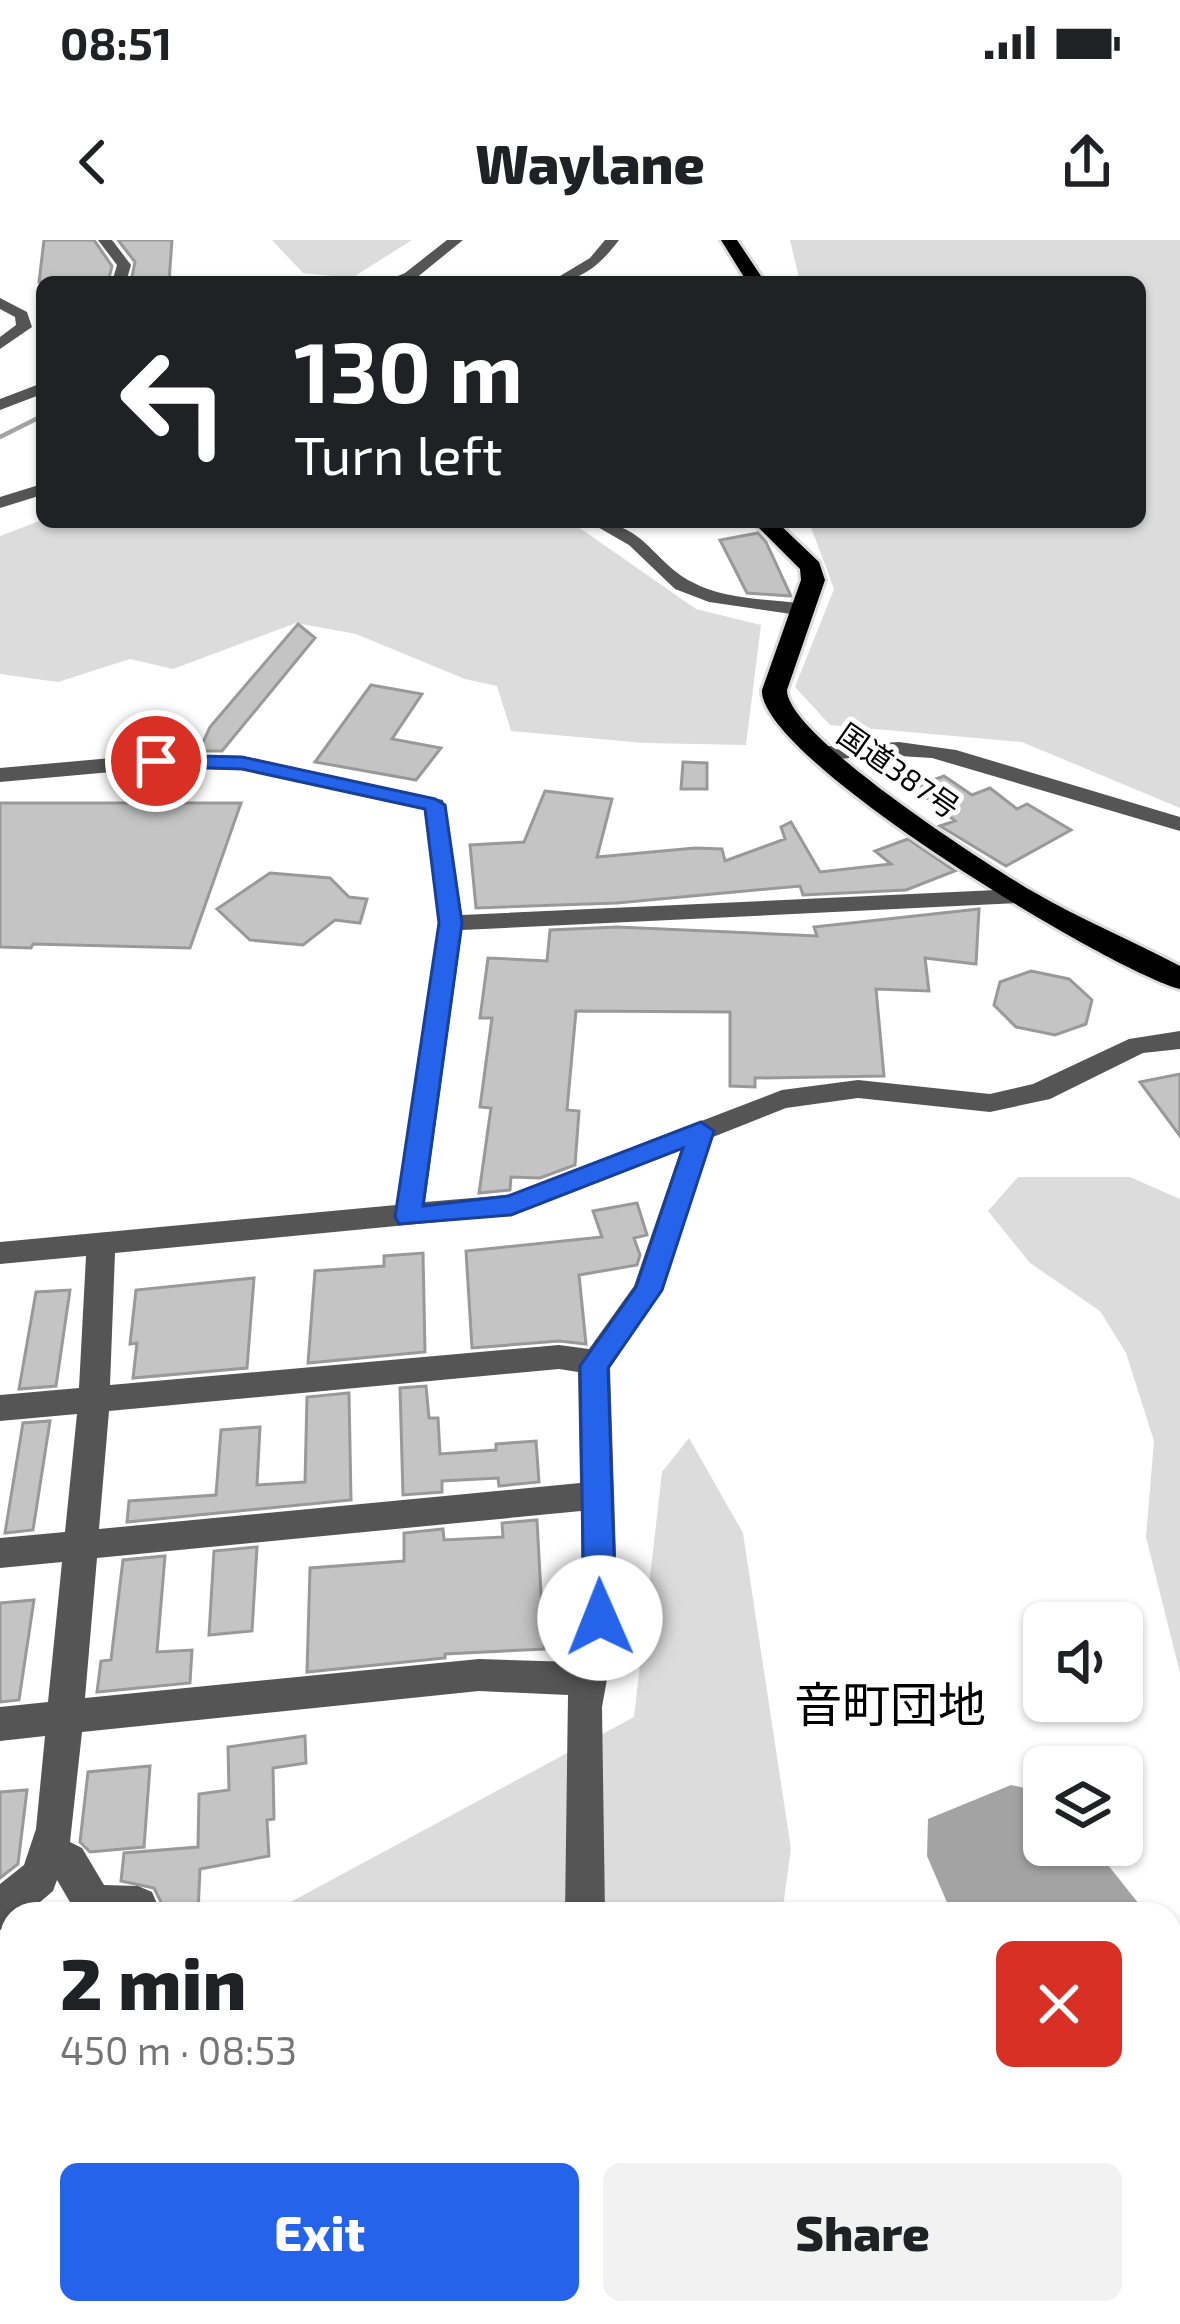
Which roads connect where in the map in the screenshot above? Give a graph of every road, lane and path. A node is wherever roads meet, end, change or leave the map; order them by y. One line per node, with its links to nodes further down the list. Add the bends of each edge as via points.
1 (105, 240): 5 (street, via 124,265)
2 (456, 240): 6 (street)
3 (612, 240): 7 (street)
4 (729, 240): 8 (highway)
5 (121, 276)
6 (410, 276)
7 (567, 276)
8 (752, 276)
9 (0, 303): 10 (street, via 22,315 24,327)
10 (0, 344)
11 (36, 390): 12 (street)
12 (0, 405)
13 (36, 491): 14 (street)
14 (0, 503)
15 (610, 528): 17 (street, via 696,590)
16 (770, 528): 17 (highway, 国道387号, via 811,567)
17 (805, 610): 18 (highway, 国道387号, via 774,702 782,722)
18 (818, 754): 20 (street, via 946,754 1114,812); 21 (highway, 国道387号)
19 (0, 775): 22 (street, via 156,761 242,763 435,805)
20 (1180, 824)
21 (1020, 896): 22 (street); 23 (highway, 国道387号)
22 (451, 923): 26 (street)
23 (1180, 979)
24 (1180, 1040): 25 (street, via 1138,1045 1040,1092 990,1103 858,1089 782,1100)
25 (701, 1131): 26 (street, via 511,1205); 29 (street, via 648,1290)
26 (409, 1217): 27 (street)
27 (101, 1244): 28 (street); 30 (street)
28 (0, 1252)
29 (597, 1362): 30 (street, via 559,1357); 32 (street)
30 (94, 1399): 31 (street); 33 (street)
31 (0, 1408)
32 (599, 1495): 33 (street); 35 (street, via 600,1618)
33 (79, 1546): 34 (street); 36 (street)
34 (0, 1553)
35 (589, 1679): 36 (street, via 479,1675); 41 (street)
36 (62, 1718): 37 (street); 38 (street)
37 (0, 1724)
38 (48, 1851): 39 (street, via 39,1877); 40 (street, via 68,1861)
39 (9, 1902)
40 (92, 1902)
41 (585, 1902)

